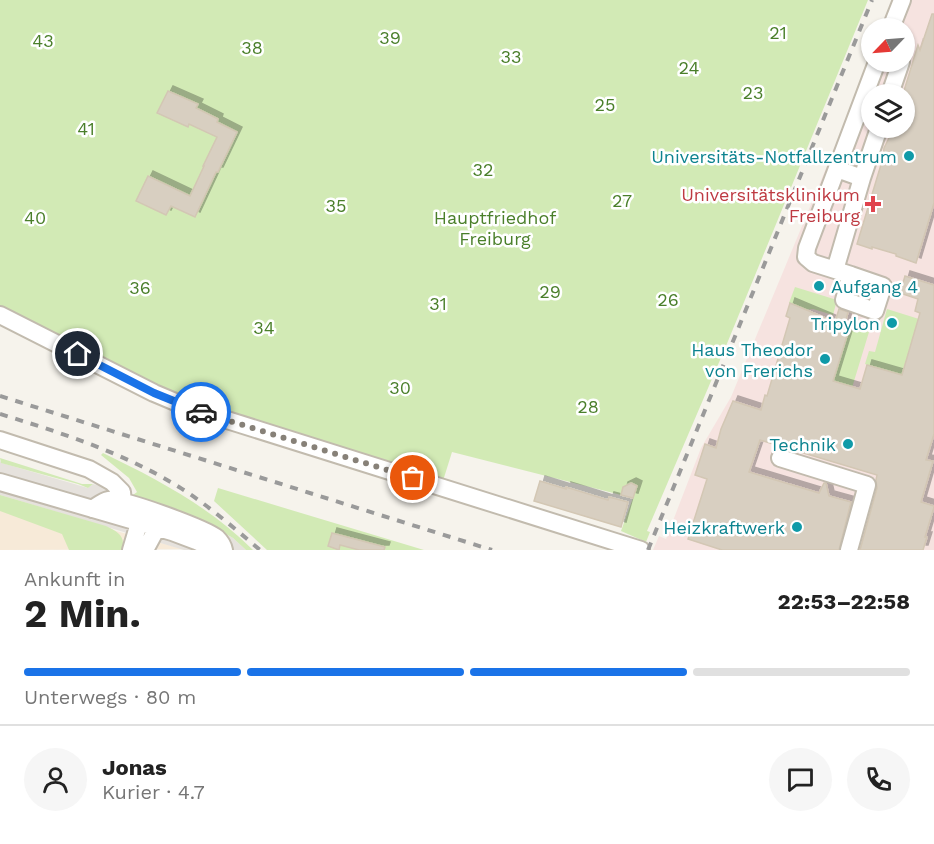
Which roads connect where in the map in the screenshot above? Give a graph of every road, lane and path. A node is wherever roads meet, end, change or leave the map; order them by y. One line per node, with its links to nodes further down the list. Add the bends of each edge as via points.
1 (902, 0): 2 (street)
2 (895, 18)
3 (874, 72): 5 (street)
4 (876, 138): 6 (street)
5 (837, 169): 6 (street); 7 (street, via 806,258)
6 (862, 178): 7 (street)
7 (843, 273): 7 (street, via 883,286 875,311 844,300)
8 (0, 315): 20 (street, via 192,409)
9 (0, 440): 12 (street, via 89,469 112,482 122,492)
10 (780, 458): 21 (street, via 867,485)
11 (0, 482): 13 (street)
12 (123, 502): 13 (street, via 109,500); 19 (street, via 187,522 217,538)
13 (92, 509): 14 (street)
14 (139, 522): 15 (street); 16 (street)
15 (157, 528): 17 (street); 18 (street)
16 (130, 550)
17 (145, 550)
18 (217, 550)
19 (225, 550)
20 (640, 550)
21 (849, 550)

